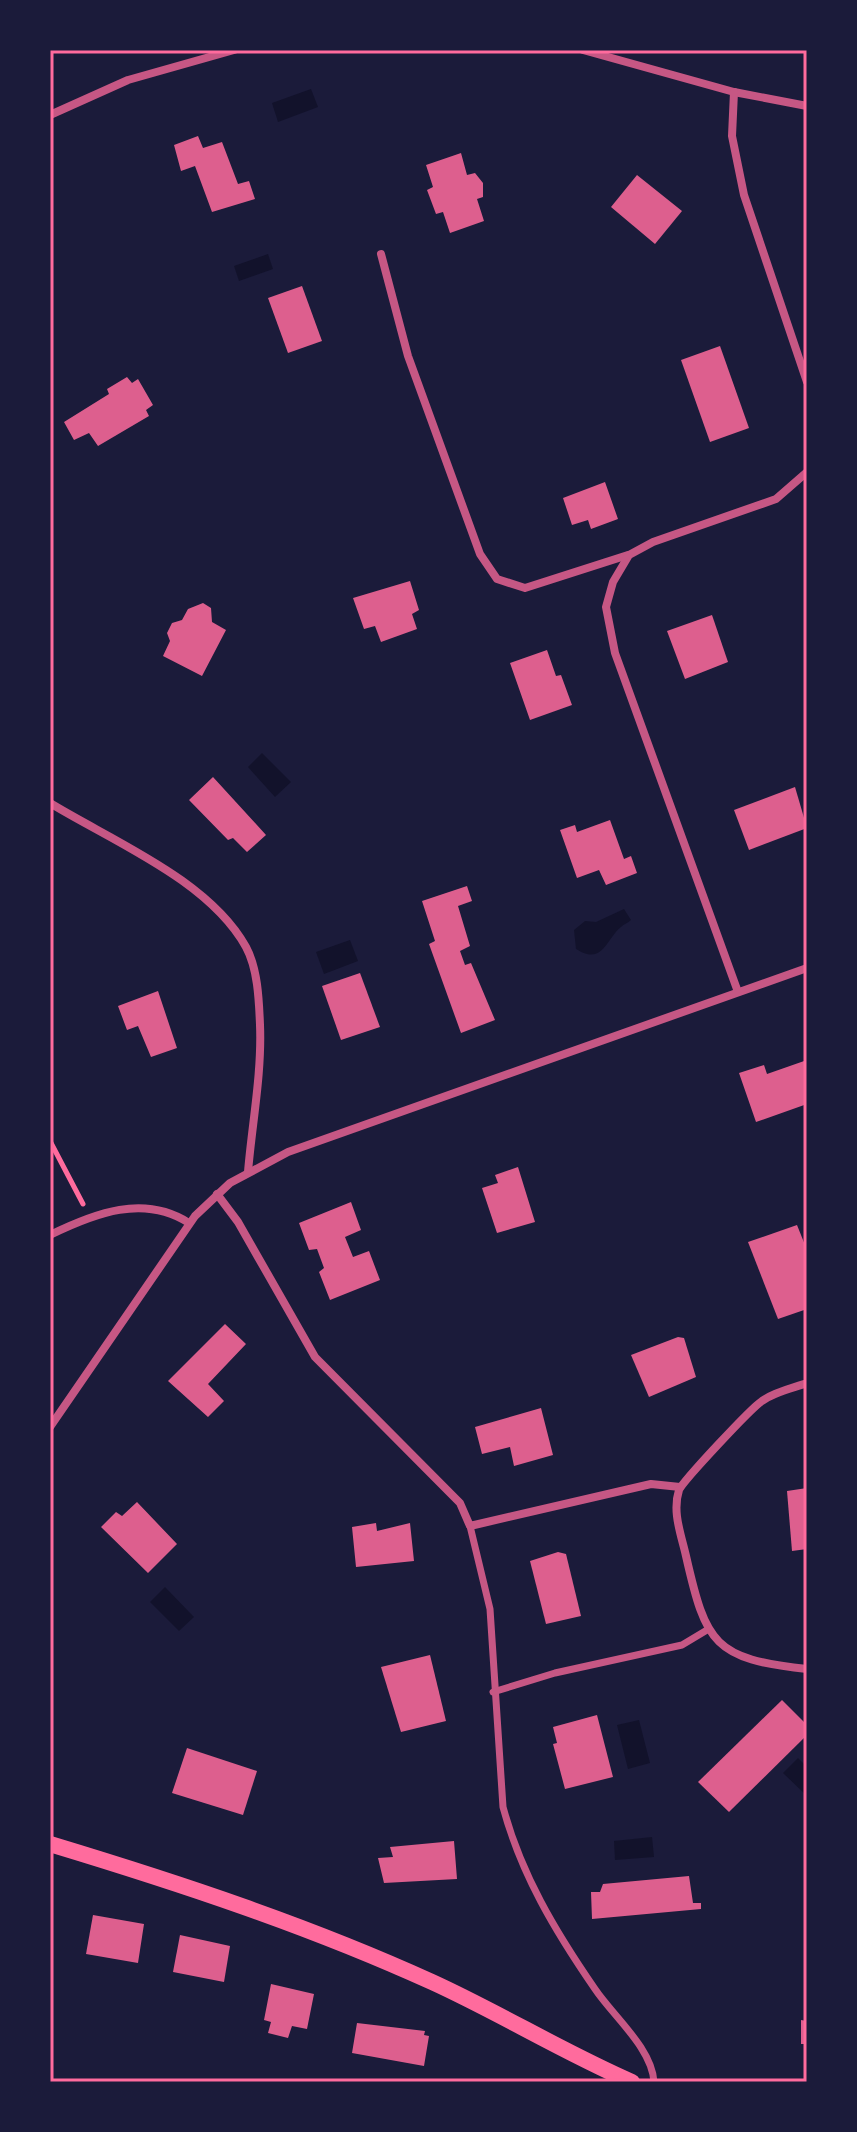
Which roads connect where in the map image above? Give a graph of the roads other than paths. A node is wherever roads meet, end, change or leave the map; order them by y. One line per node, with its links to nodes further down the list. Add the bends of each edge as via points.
1 (234, 50): 5 (street, via 128,80)
2 (583, 50): 3 (street)
3 (734, 92): 4 (street); 7 (street, via 732,136 744,195)
4 (807, 106)
5 (50, 115)
6 (381, 254): 9 (street, via 413,370 480,554 497,579 525,588)
7 (807, 382)
8 (807, 472): 9 (street, via 776,499)
9 (629, 555): 12 (street, via 606,607 615,653)
10 (50, 803): 13 (street, via 138,851 192,888 246,948 261,1027)
11 (807, 968): 12 (street)
12 (738, 992): 13 (street, via 288,1152)
13 (248, 1172): 14 (street)
14 (217, 1194): 15 (street); 20 (street, via 315,1357 460,1503)
15 (189, 1223): 16 (street, via 151,1206 129,1207); 18 (street)
16 (50, 1235)
17 (807, 1383): 19 (street, via 762,1401)
18 (50, 1427)
19 (680, 1487): 20 (street, via 651,1484); 21 (street, via 675,1509)
20 (470, 1526): 23 (street, via 490,1609)
21 (707, 1630): 22 (street, via 732,1653 758,1664); 23 (street, via 682,1645)
22 (807, 1669)
23 (493, 1692): 26 (street, via 503,1807 519,1861 595,1989 646,2057)
24 (50, 1844): 25 (main road, via 227,1900 432,1982)
25 (632, 2082)
26 (654, 2082)

